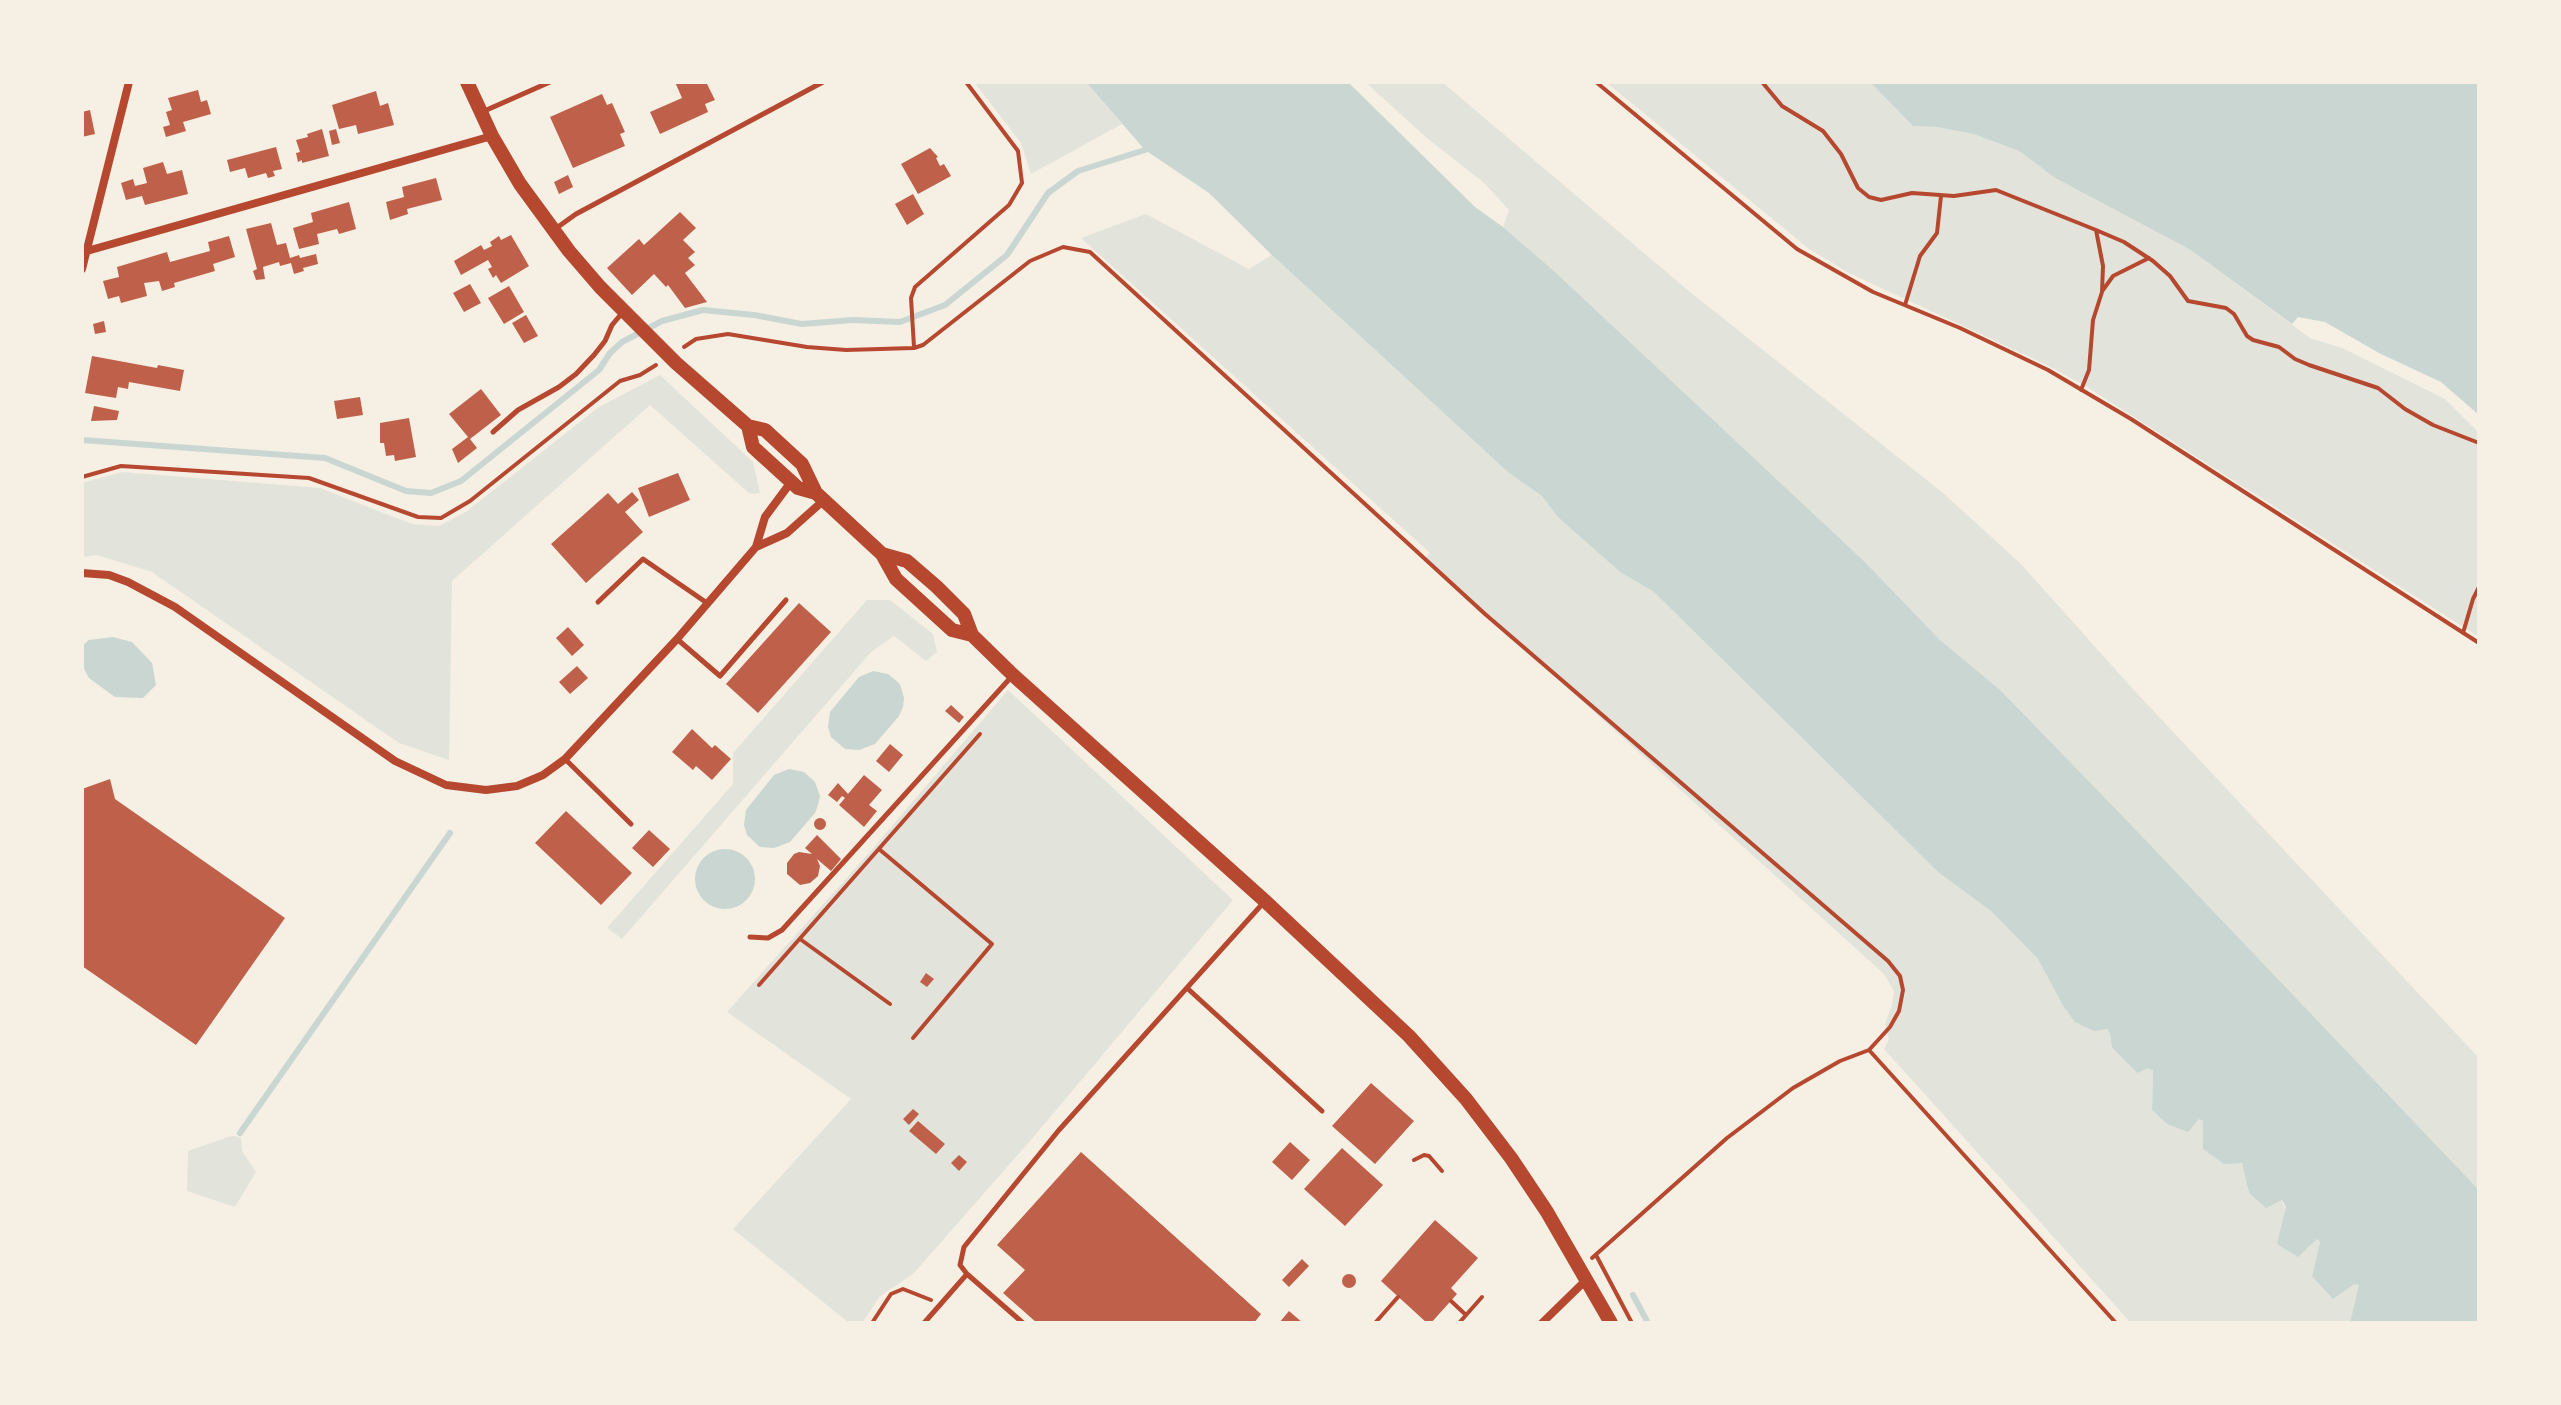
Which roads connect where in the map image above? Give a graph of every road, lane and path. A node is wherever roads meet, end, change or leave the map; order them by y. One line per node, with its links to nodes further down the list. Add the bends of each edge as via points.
1 (129, 82): 13 (street)
2 (467, 82): 8 (street)
3 (550, 82): 8 (lane)
4 (823, 82): 11 (lane)
5 (966, 82): 48 (path, via 1018,151 1022,183 1009,205 915,287 914,348 1030,261 1063,247 1090,252 1485,614 1888,961 1900,976 1899,1011)
6 (1596, 82): 17 (path, via 1797,249)
7 (1762, 82): 10 (path, via 1782,106 1823,131 1869,197)
8 (481, 112): 9 (street)
9 (492, 136): 11 (street); 13 (street)
10 (1941, 196): 12 (path, via 1996,190); 17 (path, via 1937,233 1920,256)
11 (554, 229): 18 (street)
12 (2096, 230): 14 (path); 16 (path)
13 (87, 251): 15 (street)
14 (2149, 258): 16 (path, via 2113,276); 22 (path, via 2188,301 2226,308 2253,340 2378,388 2433,425)
15 (82, 269)
16 (2102, 292): 19 (path)
17 (1905, 306): 19 (path)
18 (629, 317): 20 (street); 21 (lane, via 612,325 576,374)
19 (2081, 390): 32 (path)
20 (748, 426): 23 (street, via 753,447); 24 (street, via 765,430 802,464)
21 (493, 432)
22 (2479, 443)
23 (791, 482): 24 (street); 25 (street, via 765,517)
24 (820, 497): 25 (street, via 787,533); 26 (street)
25 (756, 547): 31 (street)
26 (882, 554): 33 (street, via 896,579 952,630); 33 (street, via 907,561 937,587 964,614)
27 (82, 573): 38 (street, via 109,575 175,607 395,761 446,785 486,790 517,786)
28 (2479, 587): 32 (path)
29 (786, 600): 34 (lane, via 720,676)
30 (598, 602): 31 (lane, via 643,559)
31 (708, 604): 34 (street)
32 (2463, 633): 35 (path)
33 (972, 635): 36 (street)
34 (677, 639): 38 (street)
35 (2479, 643)
36 (1013, 675): 41 (street); 42 (lane, via 782,930 768,938)
37 (982, 731): 40 (path)
38 (565, 759): 39 (lane)
39 (631, 824)
40 (878, 849): 43 (path); 47 (path, via 992,944)
41 (1265, 901): 45 (lane); 53 (street, via 1409,1036 1466,1099 1523,1176)
42 (750, 937)
43 (800, 939): 44 (path); 46 (path)
44 (759, 985)
45 (1187, 988): 49 (lane); 54 (lane, via 1059,1130 964,1247 960,1265)
46 (890, 1004)
47 (913, 1038)
48 (1869, 1050): 52 (path, via 1782,1096); 68 (path)
49 (1322, 1111)
50 (1414, 1160): 51 (path, via 1429,1156)
51 (1442, 1171)
52 (1596, 1255): 53 (path); 67 (path)
53 (1583, 1273): 65 (street); 66 (street)
54 (967, 1274): 58 (lane); 62 (lane)
55 (1398, 1297): 63 (path)
56 (1482, 1297): 59 (path)
57 (1451, 1301): 59 (path)
58 (940, 1304): 60 (path, via 903,1289 891,1294); 61 (lane)
59 (1466, 1315): 64 (path)
60 (872, 1323)
61 (924, 1323)
62 (1023, 1323)
63 (1375, 1323)
64 (1459, 1323)
65 (1542, 1323)
66 (1611, 1323)
67 (1632, 1323)
68 (2116, 1323)

